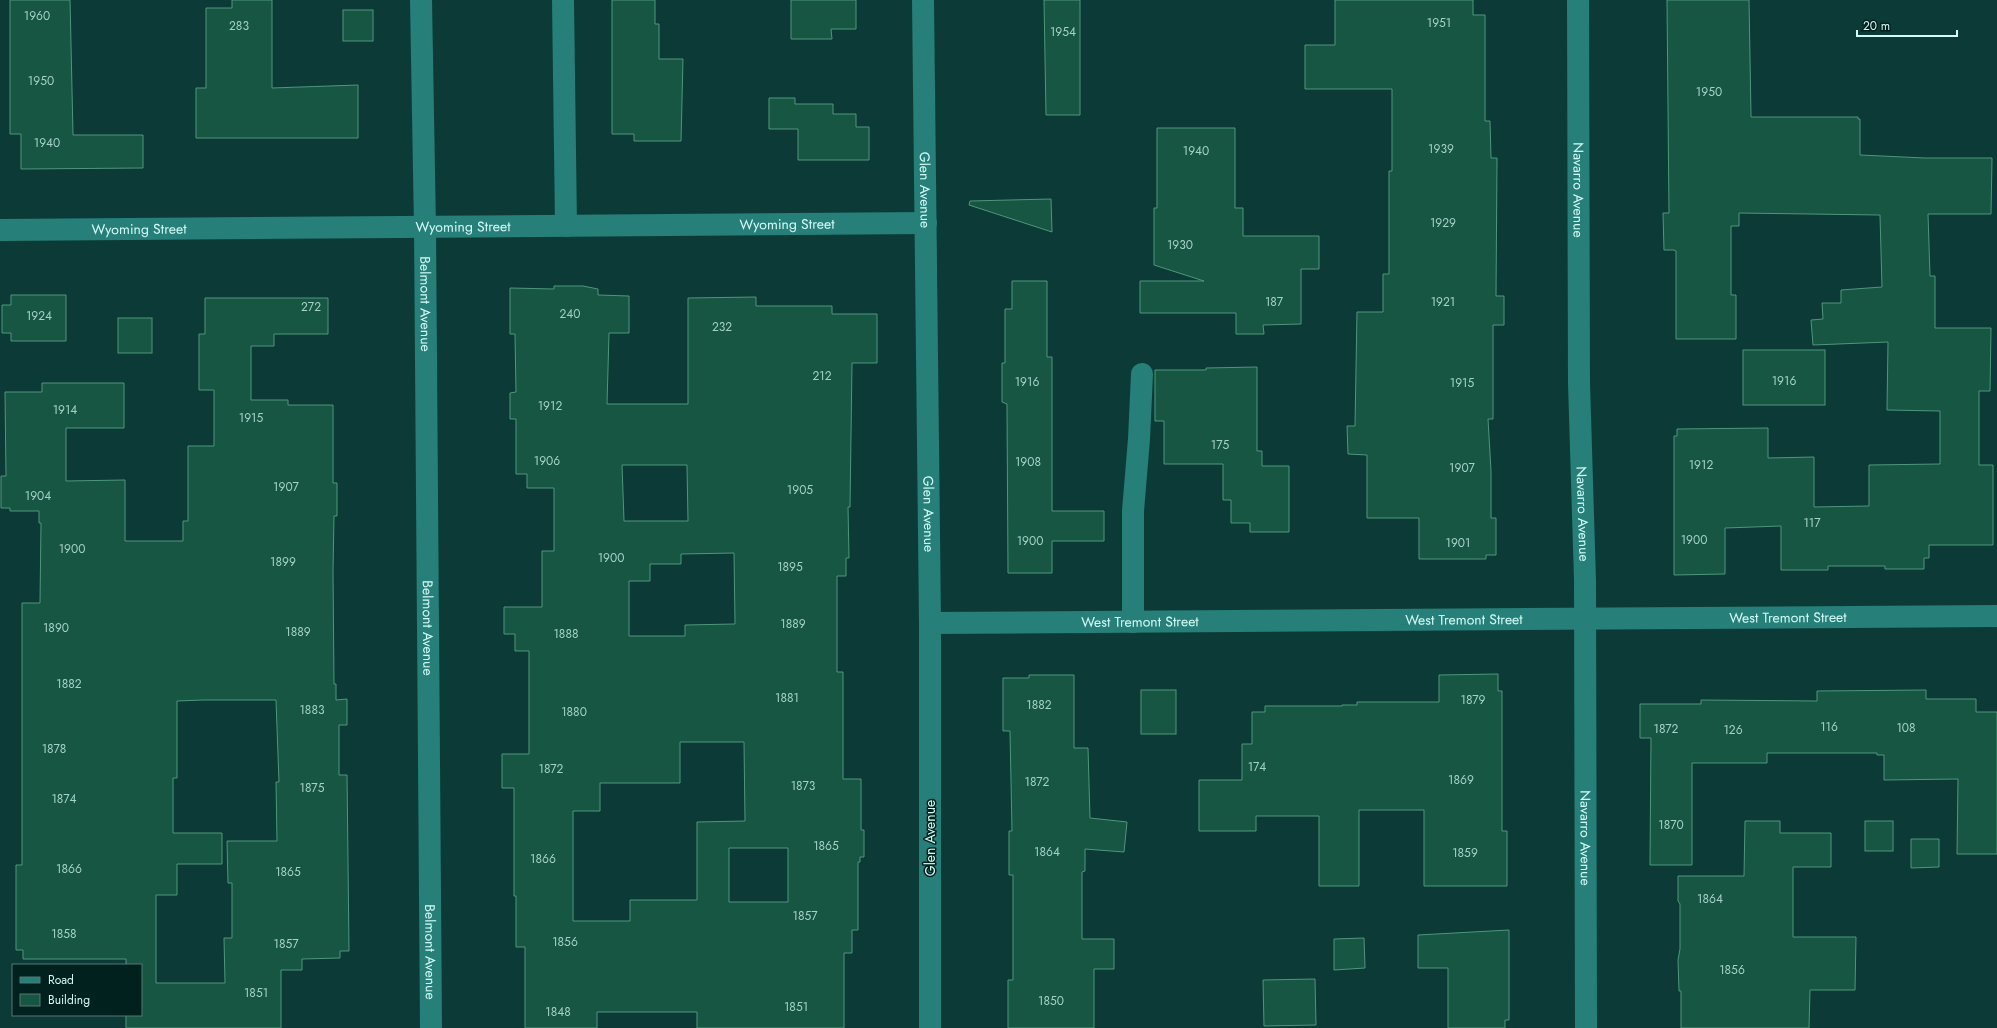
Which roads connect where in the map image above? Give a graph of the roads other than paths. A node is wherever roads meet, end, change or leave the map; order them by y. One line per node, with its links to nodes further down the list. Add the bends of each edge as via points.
1 (421, 0): 7 (street, Belmont Avenue)
2 (564, 0): 6 (street)
3 (923, 0): 5 (street, Glen Avenue)
4 (1578, 0): 11 (street, Navarro Avenue, via 1579,382)
5 (926, 222): 6 (street, Wyoming Street); 13 (street, Glen Avenue)
6 (566, 226): 7 (street, Wyoming Street)
7 (425, 228): 8 (street, Wyoming Street); 14 (street, Belmont Avenue)
8 (0, 230)
9 (1142, 374): 12 (street, via 1133,511)
10 (1997, 616): 11 (street, West Tremont Street)
11 (1585, 619): 12 (street, West Tremont Street); 16 (street, Navarro Avenue)
12 (1133, 622): 13 (street, West Tremont Street)
13 (930, 623): 15 (street, Glen Avenue)
14 (431, 1028)
15 (930, 1028)
16 (1586, 1028)

